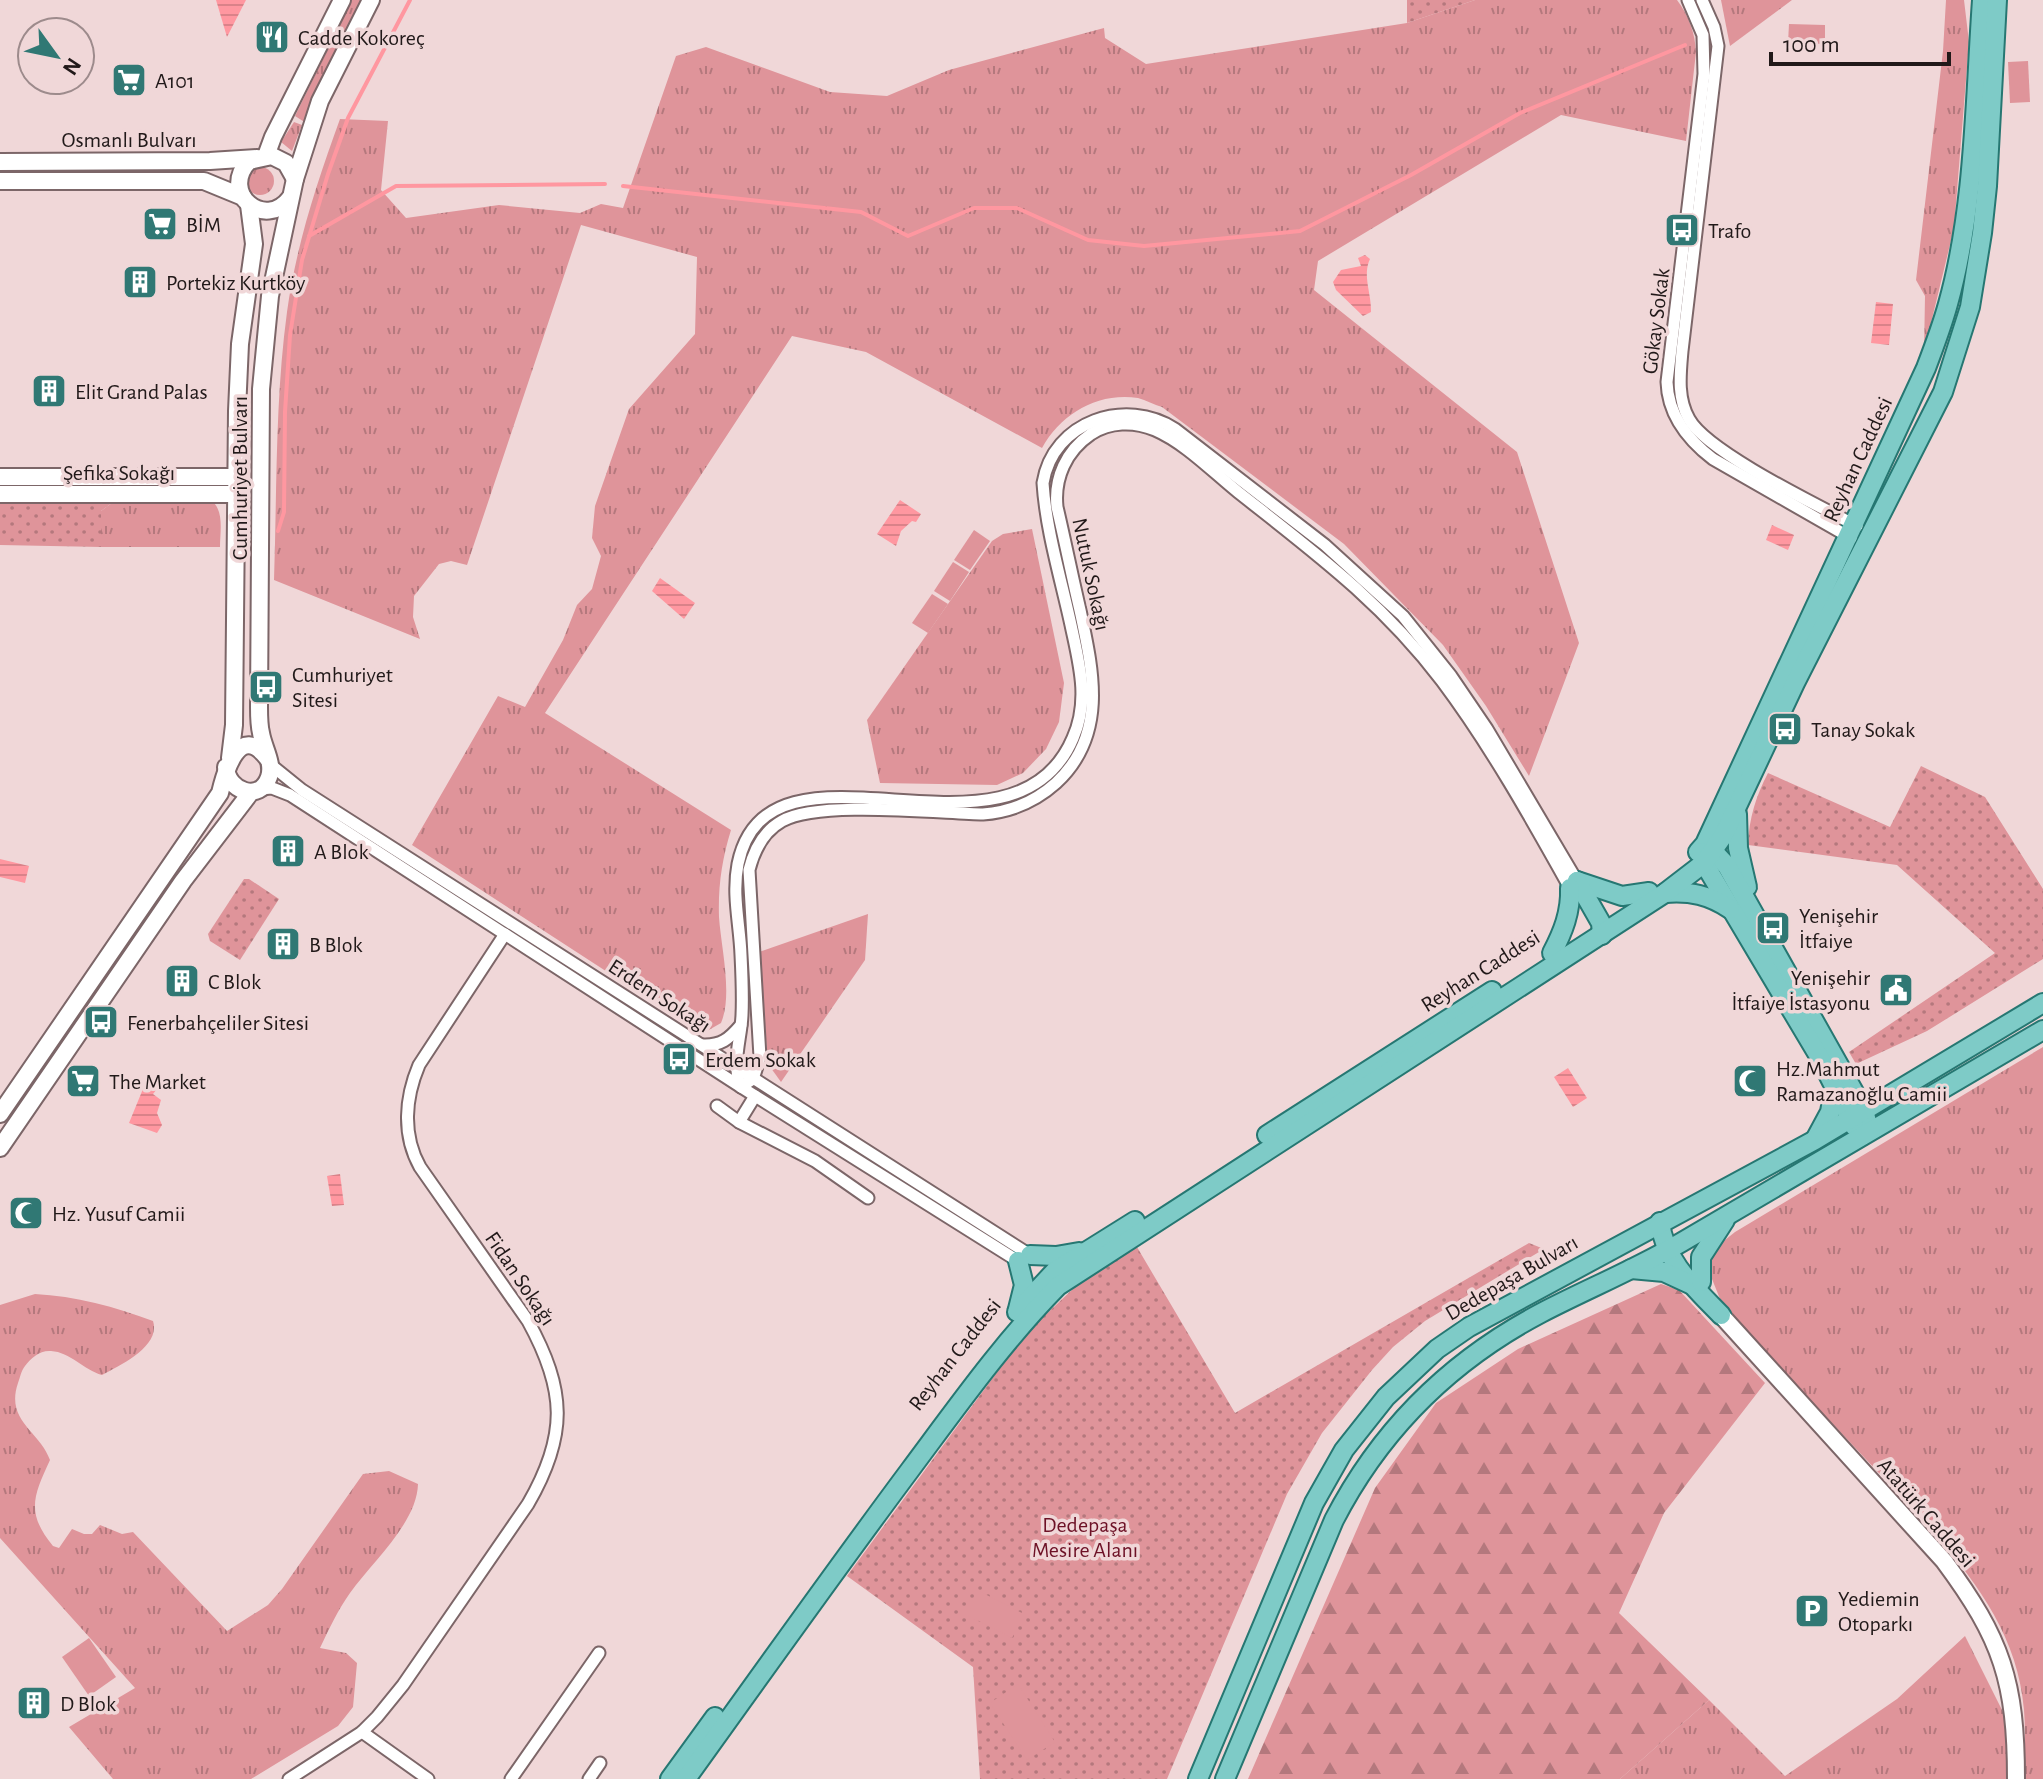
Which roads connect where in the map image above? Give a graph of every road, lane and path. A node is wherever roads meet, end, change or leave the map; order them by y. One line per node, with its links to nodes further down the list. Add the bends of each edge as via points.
1 (342, 0): 7 (street, Cumhuriyet Bulvarı)
2 (371, 0): 9 (street, Cumhuriyet Bulvarı, via 320,101)
3 (1688, 0): 13 (street, Gökay Sokak, via 1703,35 1705,60)
4 (1702, 0): 13 (street, Gökay Sokak, via 1718,46)
5 (1982, 0): 18 (main road, Reyhan Caddesi, via 1968,188 1949,303 1926,368)
6 (1997, 0): 19 (main road, Reyhan Caddesi, via 1987,186 1970,307 1943,392)
7 (262, 157): 8 (street, Osmanlı Bulvarı); 9 (street, via 286,163); 12 (street, Cumhuriyet Bulvarı, via 249,161 240,174)
8 (0, 162)
9 (295, 179): 11 (street, Cumhuriyet Bulvarı)
10 (0, 181): 12 (street, Osmanlı Bulvarı, via 204,181)
11 (290, 198): 12 (street, via 269,211); 15 (street, Cumhuriyet Bulvarı, via 270,296 261,389)
12 (246, 201): 16 (street, Cumhuriyet Bulvarı, via 254,244 240,344)
13 (1690, 248): 18 (street, Gökay Sokak, via 1680,373 1689,418 1722,451)
14 (0, 477): 16 (street, Şefika Sokağı)
15 (262, 482): 16 (street, Şefika Sokağı); 20 (street, Cumhuriyet Bulvarı, via 259,707)
16 (237, 484): 17 (street, Şefika Sokağı); 21 (street, Cumhuriyet Bulvarı, via 234,725)
17 (0, 494)
18 (1850, 530): 19 (street, Gökay Sokak); 24 (main road, Reyhan Caddesi)
19 (1869, 540): 23 (main road, Reyhan Caddesi)
20 (269, 762): 21 (street, via 251,747 238,750); 22 (street, via 269,779); 39 (street, Erdem Sokağı, via 302,790)
21 (228, 763): 22 (street, via 233,786); 25 (street, Cumhuriyet Bulvarı, via 220,793)
22 (255, 791): 26 (street); 32 (street, Erdem Sokağı, via 272,788 290,795)
23 (1737, 808): 24 (main road, Reyhan Caddesi); 30 (main road, via 1740,863)
24 (1706, 855): 28 (main road); 29 (main road); 30 (main road, via 1727,866)
25 (168, 871): 26 (street); 35 (street, Cumhuriyet Bulvarı)
26 (183, 881): 36 (street)
27 (1573, 884): 28 (main road, via 1622,896); 31 (main road); 33 (main road, via 1565,926); 37 (street, Nutuk Sokağı, via 1487,729 1403,616 1325,545 1175,429 1137,415 1106,416 1066,438 1050,460 1043,483 1081,673 1081,710 1070,745 1040,779 994,801 821,797 770,813 747,840 738,865); 41 (street, Nutuk Sokağı, via 1443,683 1380,608 1169,439 1142,426 1109,426 1076,445 1056,484 1093,670 1093,712 1081,750 1050,788 1006,811 815,810 783,820 769,831 752,857 747,884 760,1057)
28 (1657, 893): 29 (main road, via 1708,896); 31 (main road)
29 (1732, 910): 42 (main road)
30 (1756, 917): 42 (main road)
31 (1598, 929): 33 (main road, Reyhan Caddesi); 60 (main road)
32 (505, 934): 44 (street, Erdem Sokağı); 65 (street, Fidan Sokağı, via 419,1065 410,1086 408,1131 420,1167 541,1344 557,1390 553,1448 546,1474 528,1504 403,1685)
33 (1552, 953): 56 (main road, Reyhan Caddesi)
34 (2043, 1003): 43 (main road, Dedepaşa Bulvarı)
35 (69, 1017): 36 (street); 47 (street, Cumhuriyet Bulvarı)
36 (85, 1024): 52 (street)
37 (741, 1025): 39 (street, via 724,1042); 40 (street, Nutuk Sokağı)
38 (2043, 1030): 50 (main road, Dedepaşa Bulvarı)
39 (700, 1045): 40 (street, Erdem Sokağı)
40 (735, 1067): 41 (street, Erdem Sokağı); 44 (street, Nutuk Sokağı)
41 (753, 1079): 44 (street); 58 (street, Erdem Sokağı)
42 (1838, 1081): 43 (main road, via 1869,1089); 48 (main road); 51 (main road)
43 (1914, 1081): 48 (main road, Dedepaşa Bulvarı)
44 (741, 1087): 45 (street, Erdem Sokağı)
45 (755, 1096): 49 (street); 58 (street, Erdem Sokağı)
46 (717, 1106): 49 (street)
47 (0, 1114)
48 (1856, 1115): 50 (main road, via 1857,1131); 51 (main road, Dedepaşa Bulvarı)
49 (739, 1122): 53 (street, via 815,1161)
50 (1865, 1136): 54 (main road, Dedepaşa Bulvarı)
51 (1815, 1140): 55 (main road, Dedepaşa Bulvarı)
52 (0, 1148)
53 (868, 1198)
54 (1730, 1212): 57 (main road, Dedepaşa Bulvarı); 61 (main road, via 1701,1257)
55 (1660, 1222): 57 (main road, via 1662,1240); 73 (main road, Dedepaşa Bulvarı, via 1469,1327 1413,1370 1366,1420 1314,1503)
56 (1093, 1246): 58 (main road); 60 (main road, Reyhan Caddesi)
57 (1673, 1247): 59 (main road, Dedepaşa Bulvarı); 61 (main road)
58 (1024, 1258): 60 (main road); 62 (main road)
59 (1631, 1269): 61 (main road, via 1664,1272); 74 (main road, Dedepaşa Bulvarı, via 1540,1313 1470,1356 1419,1400 1379,1446 1334,1520)
60 (1053, 1279): 62 (main road, Reyhan Caddesi); 72 (main road, Reyhan Caddesi)
61 (1696, 1283): 63 (main road)
62 (1017, 1312): 71 (main road, Reyhan Caddesi, via 974,1363)
63 (1721, 1315): 75 (street, Atatürk Caddesi, via 1944,1561 1975,1603 2009,1682)
64 (599, 1653): 69 (street)
65 (362, 1732): 67 (street, Fidan Sokağı); 68 (street)
66 (600, 1763): 70 (street)
67 (289, 1779)
68 (428, 1779)
69 (511, 1779)
70 (589, 1779)
71 (670, 1779)
72 (686, 1779)
73 (1198, 1779)
74 (1225, 1779)
75 (2016, 1779)

